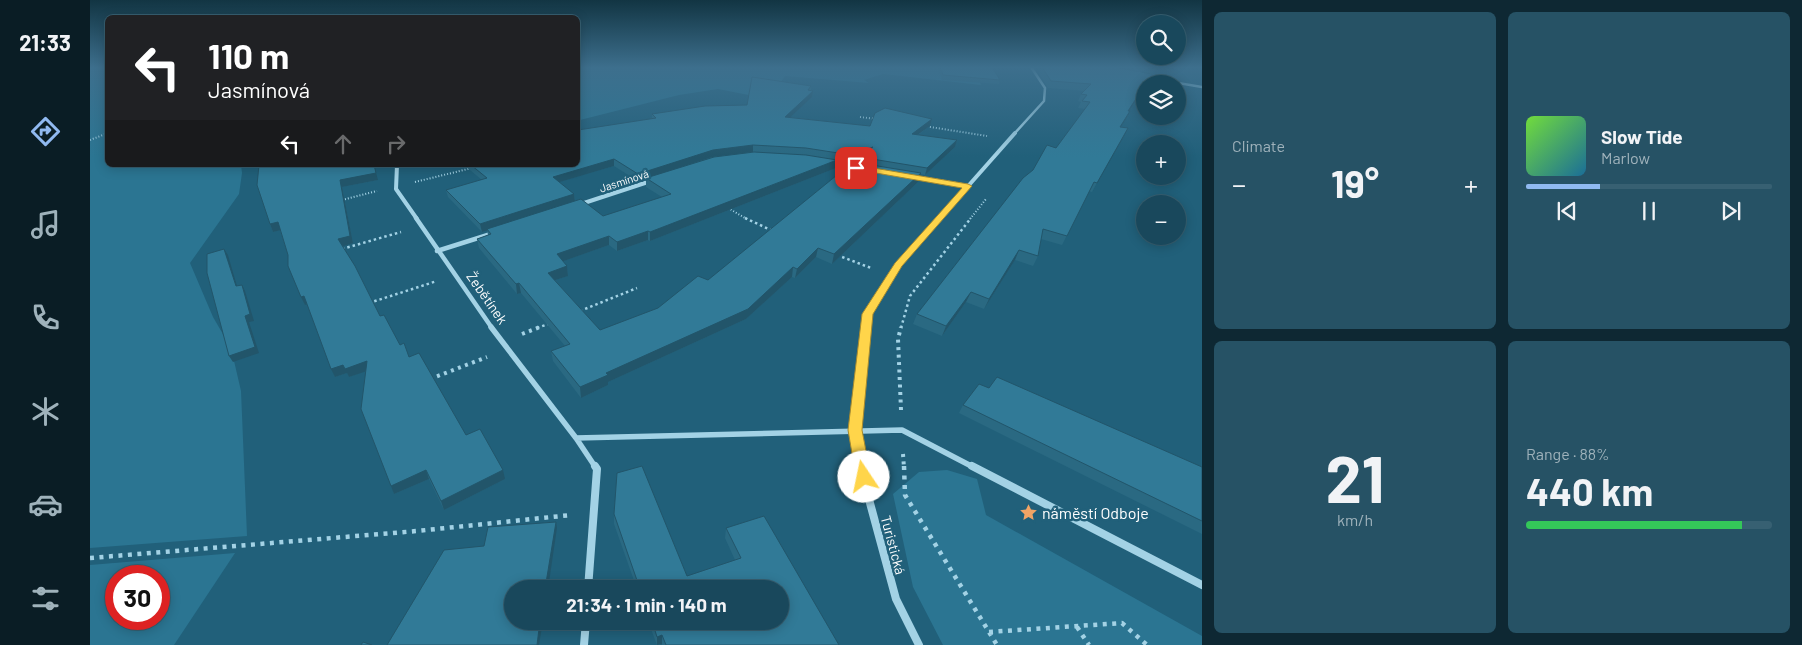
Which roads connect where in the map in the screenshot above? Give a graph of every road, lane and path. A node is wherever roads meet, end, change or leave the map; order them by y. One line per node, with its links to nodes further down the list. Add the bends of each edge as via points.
1 (1044, 97): 6 (street, Turistická)
2 (860, 117): 3 (path)
3 (878, 120)
4 (916, 125): 6 (path)
5 (105, 134): 7 (path)
6 (1010, 139): 13 (street, Turistická)
7 (90, 140)
8 (822, 162): 10 (street)
9 (397, 167): 17 (street, Žebětínek, via 396,189)
10 (856, 168)
11 (912, 177): 13 (street)
12 (654, 181): 16 (street, Jasmínová)
13 (968, 186): 23 (street, Turistická)
14 (990, 195): 33 (path, via 910,296 898,339)
15 (722, 204): 19 (path)
16 (578, 205)
17 (421, 227): 20 (path); 21 (street, Žebětínek)
18 (503, 230): 21 (street)
19 (773, 231)
20 (337, 250)
21 (437, 251): 24 (street, Žebětínek)
22 (837, 255): 23 (path)
23 (892, 275): 32 (street, Turistická, via 868,314)
24 (454, 276): 26 (path); 29 (street, Žebětínek)
25 (637, 288): 27 (path)
26 (363, 305)
27 (574, 314)
28 (555, 321): 29 (path)
29 (501, 342): 30 (street, Žebětínek)
30 (507, 350): 31 (path); 34 (street, Žebětínek)
31 (423, 382)
32 (855, 430): 33 (street); 34 (street); 43 (street, Turistická, via 867,492 896,599)
33 (902, 430): 38 (street); 41 (path, via 906,495)
34 (576, 438): 35 (street, Žebětínek, via 597,469)
35 (594, 513): 36 (path); 37 (street, Žebětínek)
36 (90, 558)
37 (589, 580)
38 (1202, 585)
39 (1077, 627): 41 (path); 45 (path); 46 (path, via 1122,623)
40 (585, 630): 42 (street)
41 (988, 632): 44 (path)
42 (584, 645)
43 (919, 645)
44 (996, 645)
45 (1089, 645)
46 (1147, 645)

